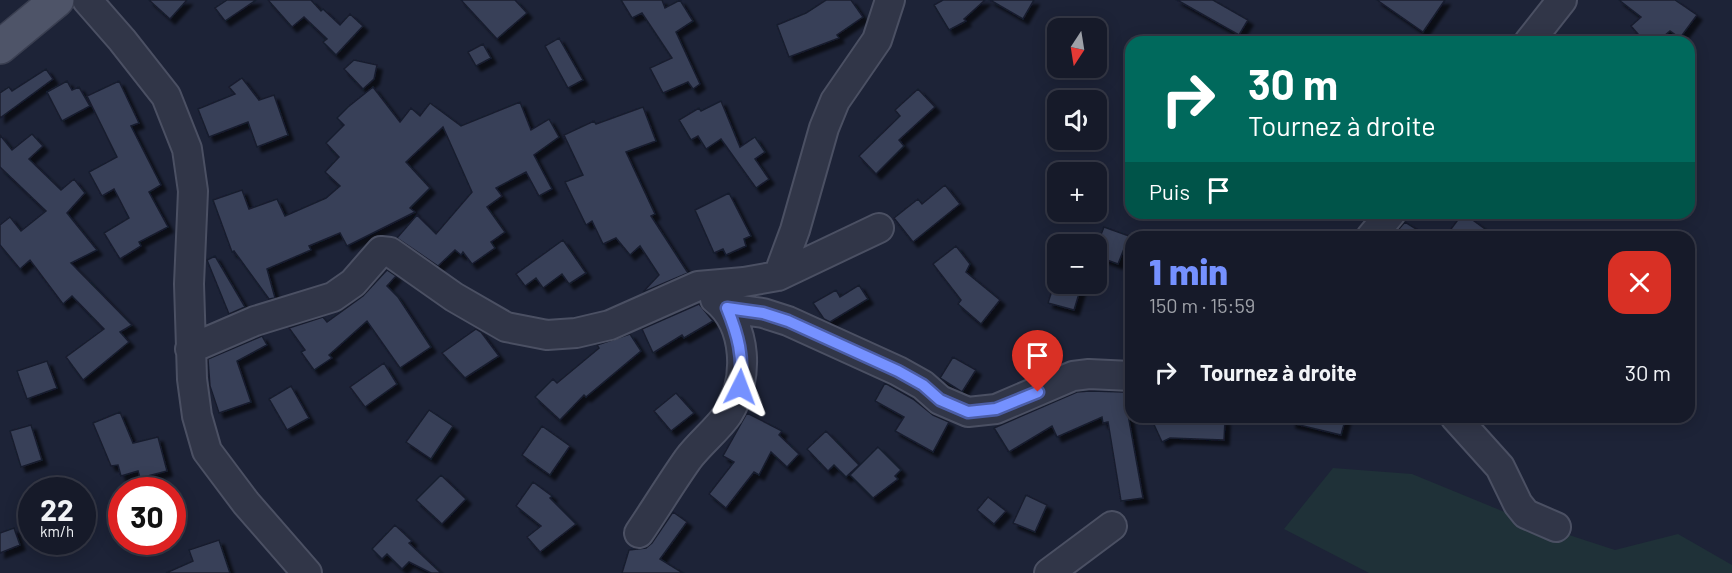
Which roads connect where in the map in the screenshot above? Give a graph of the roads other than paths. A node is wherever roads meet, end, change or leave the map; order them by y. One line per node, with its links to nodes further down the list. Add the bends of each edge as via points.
1 (87, 0): 13 (street, via 166,96 187,149 193,191)
2 (890, 0): 10 (street, via 877,40 836,101 824,128)
3 (1562, 0): 5 (street)
4 (43, 5): 6 (main road)
5 (1534, 36)
6 (0, 47)
7 (1386, 219): 9 (street)
8 (879, 228): 10 (street)
9 (1376, 231)
10 (778, 276): 11 (street)
11 (698, 286): 12 (street); 13 (street, via 610,325 547,335 506,327 454,297 390,252 381,251 353,283 333,297 255,321)
12 (727, 308): 14 (street, via 788,321 898,371 940,400 968,412 996,409 1073,376); 18 (street, via 740,341 740,387 728,413 689,458)
13 (190, 349): 19 (street, via 197,416 207,451)
14 (1125, 376)
15 (1460, 423): 17 (street, via 1500,467 1526,514)
16 (1112, 526): 20 (street)
17 (1556, 527)
18 (639, 533)
19 (307, 573)
20 (1049, 573)

